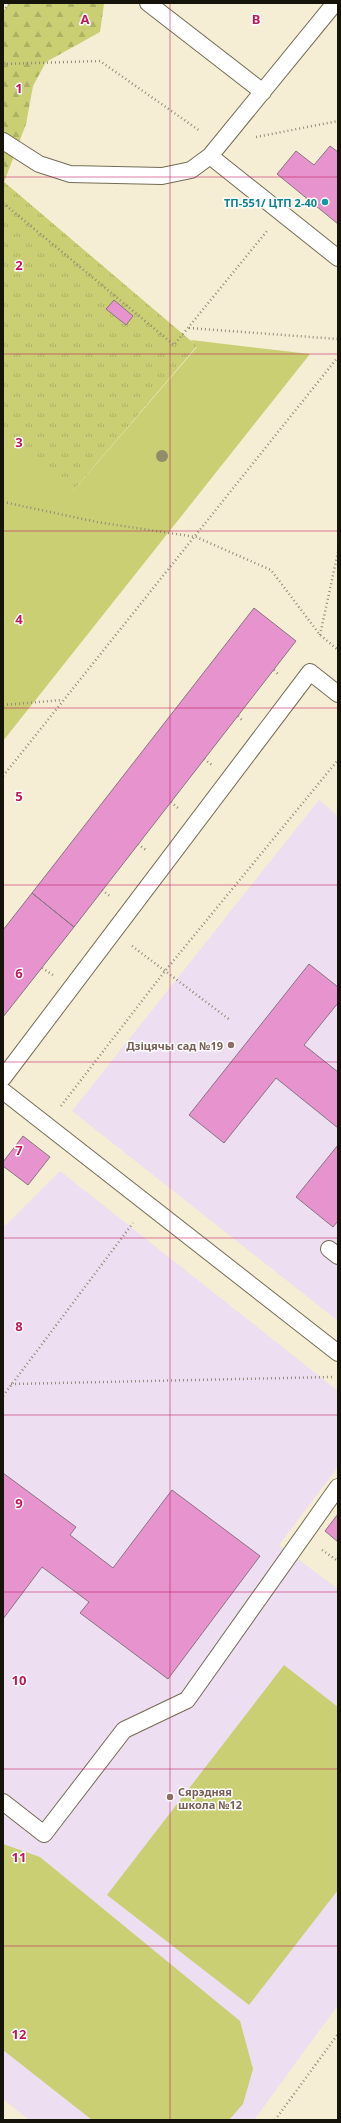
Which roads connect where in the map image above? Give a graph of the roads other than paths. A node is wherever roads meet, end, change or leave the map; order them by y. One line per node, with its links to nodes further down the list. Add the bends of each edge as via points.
1 (148, 3): 3 (lane)
2 (335, 3): 3 (lane)
3 (263, 92): 5 (lane)
4 (3, 141): 5 (lane, via 39,164 70,174 170,175 191,170)
5 (215, 150): 6 (lane, via 282,212)
6 (338, 258)
7 (338, 694): 8 (lane, via 310,672)
8 (3, 1078)
9 (3, 1091): 10 (lane)
10 (338, 1353)
11 (338, 1487): 12 (lane, via 187,1700 124,1730 44,1834)
12 (3, 1802)

